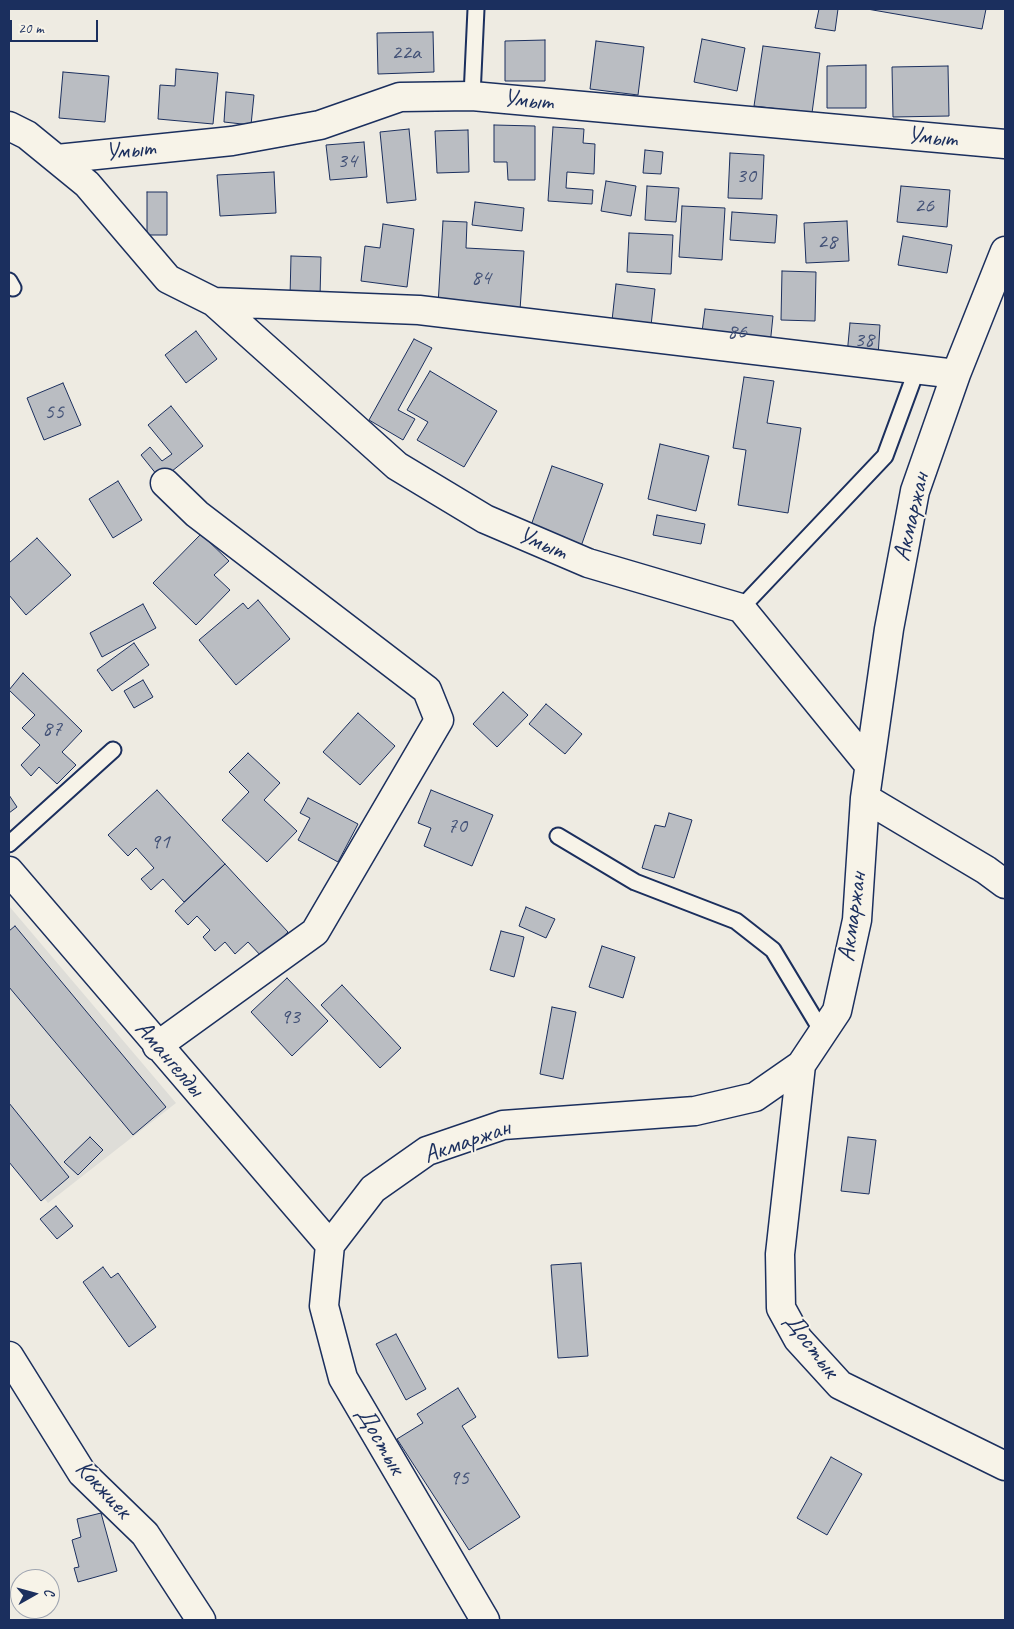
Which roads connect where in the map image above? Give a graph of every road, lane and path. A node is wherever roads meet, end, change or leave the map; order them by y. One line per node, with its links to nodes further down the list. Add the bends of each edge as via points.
1 (476, 9): 2 (lane)
2 (472, 96): 4 (street, Умыт); 5 (street, Умыт, via 400,97 320,125 232,141)
3 (9, 126): 5 (street, Умыт, via 27,135)
4 (1005, 144)
5 (57, 159): 7 (street, Умыт, via 87,184 168,279)
6 (1005, 251): 9 (street, Акмаржан)
7 (214, 302): 8 (street, Умыт, via 419,310); 11 (street, Умыт, via 397,466 485,520 588,563)
8 (917, 369): 9 (street, Умыт); 11 (lane, via 885,456)
9 (956, 374): 13 (street, Акмаржан, via 915,491 889,629)
10 (165, 483): 20 (street, via 196,514 427,690 439,720 314,932)
11 (741, 608): 13 (street)
12 (113, 750): 16 (lane)
13 (870, 765): 14 (street, Акмаржан)
14 (865, 798): 18 (street); 19 (street, Акмаржан, via 857,920 837,1011)
15 (558, 836): 19 (lane, via 635,882 736,921 773,950)
16 (9, 844)
17 (9, 871): 20 (street, Амангелды)
18 (1005, 884)
19 (823, 1033): 21 (street, Акмаржан)
20 (157, 1046): 22 (street, Амангелды)
21 (801, 1065): 22 (street, Акмаржан, via 755,1097 695,1111 503,1125 426,1151 373,1189); 24 (street, Достык, via 780,1254 781,1308 798,1339 840,1385)
22 (330, 1245): 26 (street, Достык, via 324,1306 343,1378)
23 (9, 1356): 25 (street, Кокжиек, via 82,1473 145,1534)
24 (1005, 1466)
25 (201, 1620)
26 (485, 1620)

